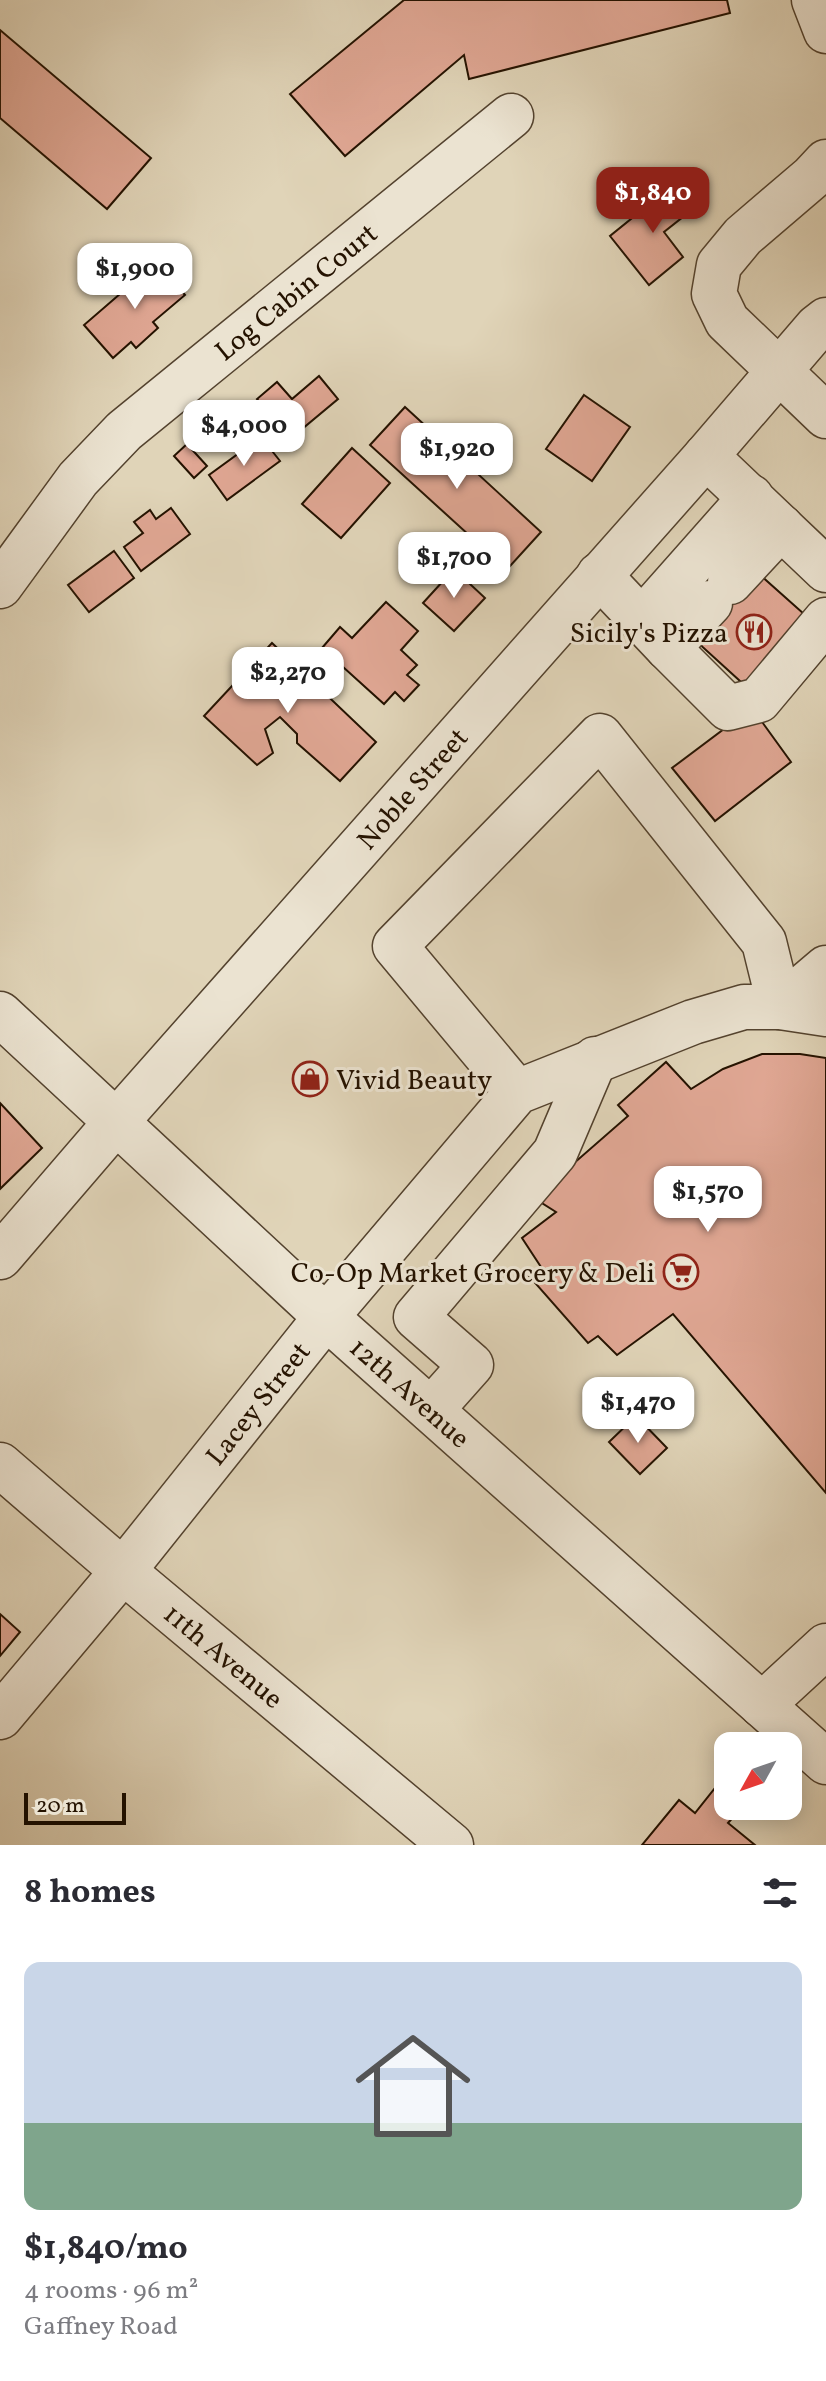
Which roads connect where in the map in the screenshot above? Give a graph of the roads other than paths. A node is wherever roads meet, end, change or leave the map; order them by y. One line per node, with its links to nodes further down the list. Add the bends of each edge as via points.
1 (814, 0): 2 (street)
2 (826, 31)
3 (511, 116): 12 (street, Log Cabin Court, via 124,431 78,479)
4 (826, 162): 6 (street, via 743,236 719,265 714,294 727,321)
5 (826, 320): 6 (street, Noble Street)
6 (779, 371): 7 (street); 8 (street, Noble Street)
7 (826, 416)
8 (706, 456): 9 (street); 11 (street, Noble Street)
9 (766, 512): 10 (street); 14 (street); 14 (street, via 720,592)
10 (826, 570)
11 (599, 575): 14 (street); 21 (street, Noble Street)
12 (0, 586)
13 (826, 620): 14 (street, via 759,700 728,708)
14 (655, 634)
15 (826, 968): 16 (street)
16 (780, 1007): 18 (street); 19 (street, via 744,1007); 20 (street, via 764,942 600,736 395,946)
17 (0, 1014): 21 (street, 12th Avenue)
18 (826, 1014)
19 (595, 1059): 20 (street); 24 (street, via 555,1153 416,1317 471,1365)
20 (517, 1092): 23 (street, Lacey Street)
21 (117, 1121): 22 (street, Noble Street); 23 (street, 12th Avenue)
22 (0, 1257)
23 (326, 1317): 24 (street, 12th Avenue); 26 (street, Lacey Street)
24 (431, 1410): 28 (street, 12th Avenue)
25 (0, 1465): 26 (street, 11th Avenue)
26 (123, 1571): 29 (street, Lacey Street); 31 (street, 11th Avenue)
27 (826, 1646): 28 (street)
28 (762, 1705): 30 (street, 12th Avenue)
29 (0, 1717)
30 (826, 1762)
31 (451, 1845)

